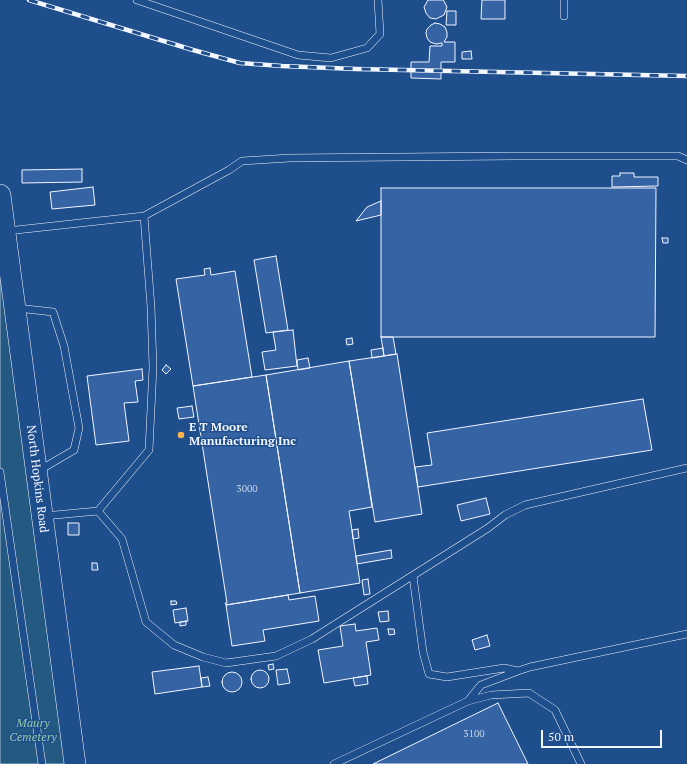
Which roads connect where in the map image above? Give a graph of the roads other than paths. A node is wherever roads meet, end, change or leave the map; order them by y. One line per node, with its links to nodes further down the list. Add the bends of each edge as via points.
1 (137, 0): 2 (lane, via 298,55 331,58 367,48 380,34)
2 (378, 0)
3 (564, 0): 4 (lane)
4 (564, 16)
5 (687, 160): 7 (lane, via 678,156 504,156 290,158 242,161)
6 (0, 195): 8 (main road, North Hopkins Road)
7 (144, 216): 8 (lane); 13 (lane, via 154,367 149,450)
8 (5, 231): 9 (main road, North Hopkins Road)
9 (15, 308): 12 (main road, North Hopkins Road); 12 (lane, via 52,312 64,346 79,428 74,450)
10 (687, 468): 15 (lane, via 525,505 505,515)
11 (0, 472): 19 (lane)
12 (36, 472): 14 (main road, North Hopkins Road)
13 (98, 511): 14 (lane); 15 (lane, via 122,539 146,622 174,645 203,657 226,662 276,656 312,639)
14 (42, 516): 20 (main road, North Hopkins Road)
15 (413, 576): 17 (lane, via 423,652 430,674 447,677 504,668)
16 (687, 634): 17 (lane)
17 (518, 671): 18 (lane, via 481,685)
18 (468, 701): 21 (lane); 22 (lane, via 491,695 529,693 554,710)
19 (42, 764)
20 (75, 764)
21 (334, 764)
22 (581, 764)

